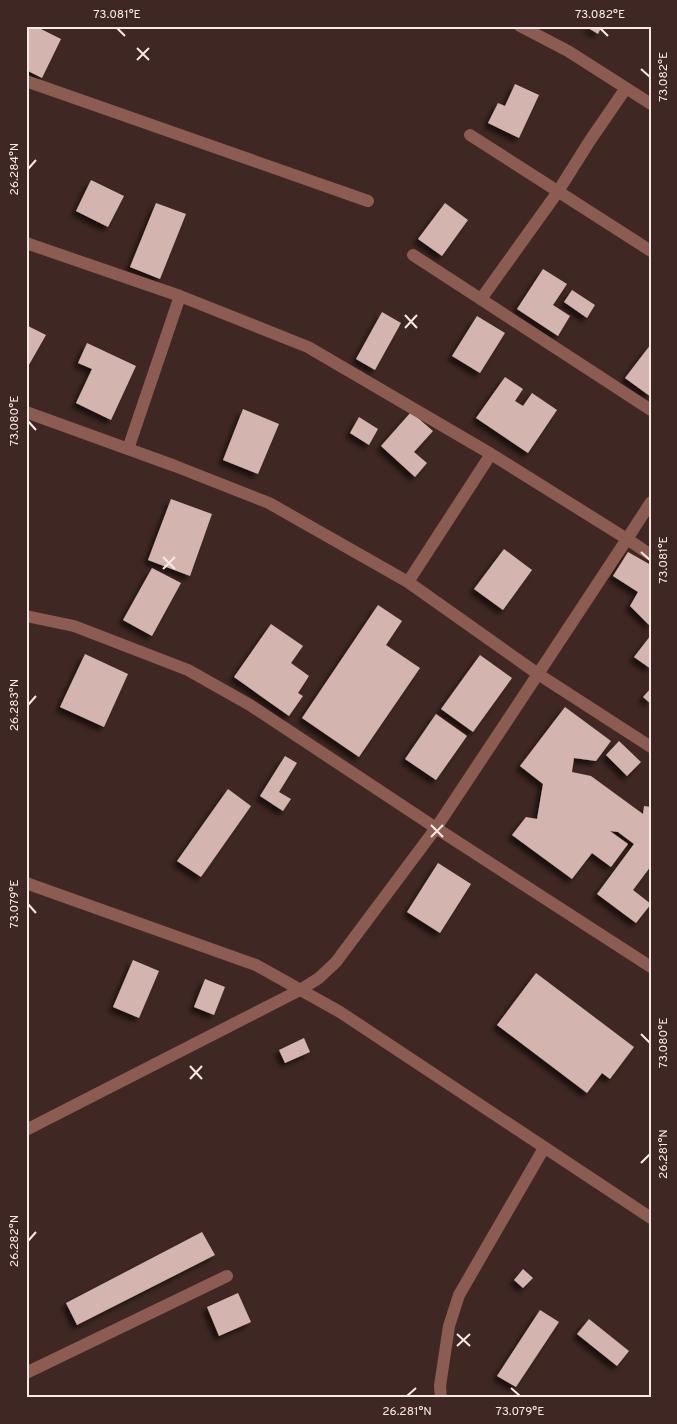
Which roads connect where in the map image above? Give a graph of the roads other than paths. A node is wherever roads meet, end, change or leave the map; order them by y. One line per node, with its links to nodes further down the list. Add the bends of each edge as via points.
1 (526, 28): 3 (street)
2 (26, 81): 7 (street)
3 (626, 88): 4 (street); 6 (street)
4 (651, 104)
5 (470, 135): 6 (street)
6 (558, 193): 9 (street); 12 (street)
7 (368, 201)
8 (26, 243): 11 (street)
9 (651, 251)
10 (413, 255): 12 (street)
11 (180, 296): 15 (street); 16 (street, via 308,347)
12 (481, 299): 13 (street)
13 (651, 410)
14 (26, 412): 15 (street)
15 (128, 449): 20 (street, via 269,504)
16 (491, 454): 18 (street); 20 (street)
17 (651, 502): 18 (street)
18 (627, 539): 19 (street); 22 (street)
19 (651, 555)
20 (408, 582): 22 (street)
21 (26, 616): 24 (street, via 74,626 188,670 250,705)
22 (538, 674): 23 (street); 24 (street)
23 (651, 747)
24 (436, 828): 26 (street); 27 (street, via 336,962)
25 (26, 883): 27 (street, via 256,965)
26 (651, 966)
27 (300, 990): 28 (street); 29 (street, via 340,1012)
28 (26, 1130)
29 (544, 1148): 30 (street); 33 (street, via 459,1295 449,1326)
30 (651, 1218)
31 (227, 1276): 32 (street)
32 (26, 1373)
33 (441, 1398)

